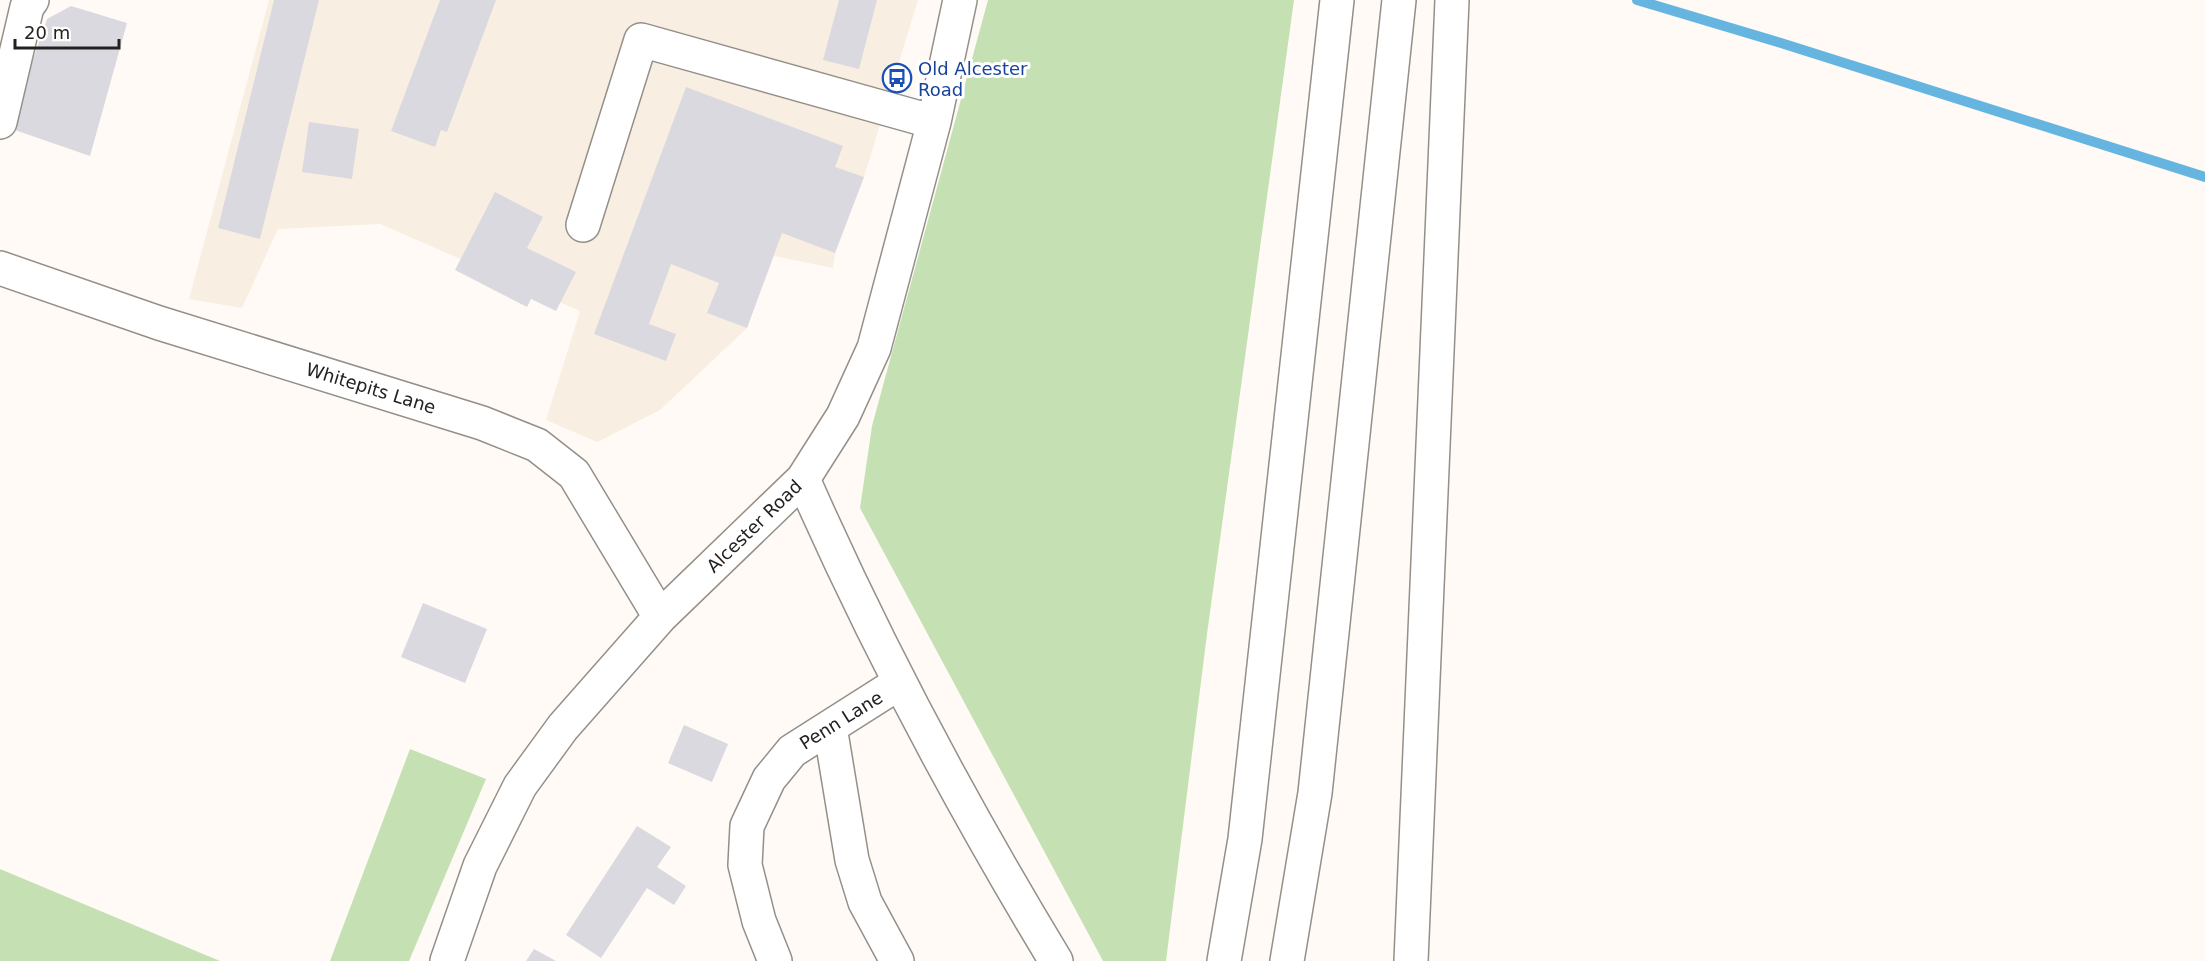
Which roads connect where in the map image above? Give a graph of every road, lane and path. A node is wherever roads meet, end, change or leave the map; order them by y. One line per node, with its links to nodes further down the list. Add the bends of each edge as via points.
1 (33, 0): 6 (main road, via 27,7)
2 (960, 0): 7 (main road, Alcester Road)
3 (1337, 0): 18 (main road, via 1245,839)
4 (1400, 0): 19 (main road, via 1315,793)
5 (1452, 0): 20 (main road)
6 (0, 122)
7 (934, 122): 8 (main road, via 641,40); 10 (main road, Alcester Road, via 874,348 843,416)
8 (583, 225)
9 (0, 268): 11 (main road, Whitepits Lane, via 159,323 482,423 537,445 574,474)
10 (803, 479): 11 (main road, Alcester Road); 12 (main road, Penn Lane)
11 (660, 618): 14 (main road, Alcester Road, via 562,727 520,786 480,866)
12 (899, 683): 13 (main road, Penn Lane); 17 (main road, Penn Lane)
13 (830, 727): 15 (main road, Penn Lane, via 792,751 769,779 747,826 745,865 759,921); 16 (main road, via 852,860 865,902)
14 (447, 961)
15 (775, 961)
16 (897, 961)
17 (1056, 961)
18 (1224, 961)
19 (1287, 961)
20 (1411, 961)

